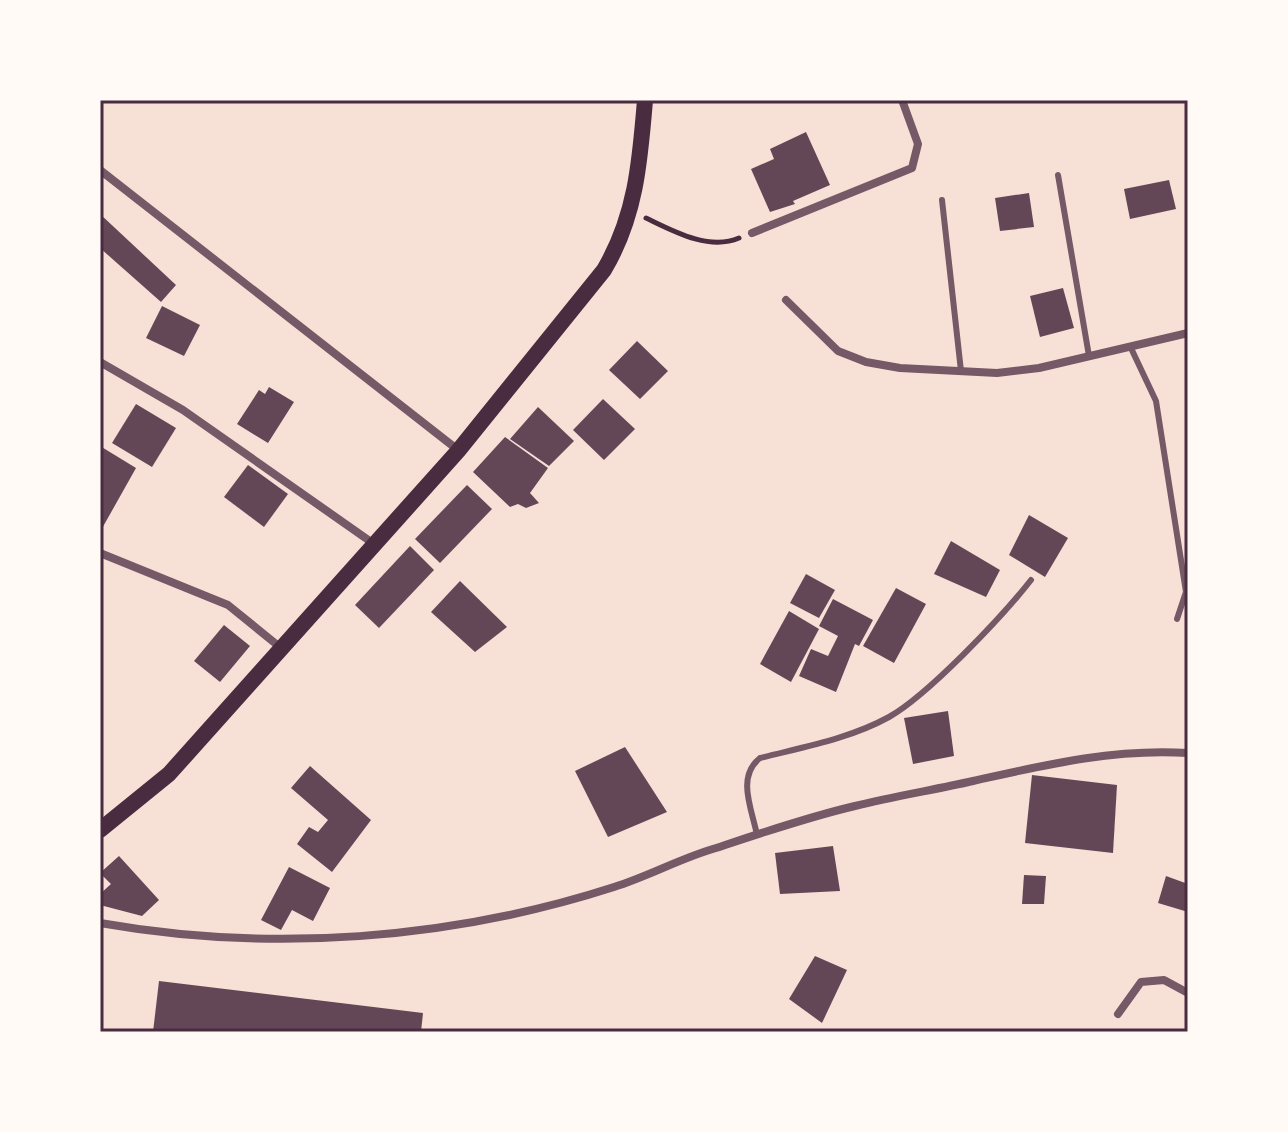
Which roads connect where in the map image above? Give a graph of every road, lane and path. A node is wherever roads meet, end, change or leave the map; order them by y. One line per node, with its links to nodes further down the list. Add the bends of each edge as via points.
1 (645, 100): 6 (main road)
2 (902, 100): 7 (street, via 918,144 912,168)
3 (100, 170): 14 (street)
4 (1058, 175): 11 (lane)
5 (942, 200): 13 (lane)
6 (631, 210): 7 (path, via 679,235 710,241 732,241); 14 (main road, via 604,270)
7 (752, 233)
8 (786, 300): 13 (street, via 838,351 866,362)
9 (1188, 333): 10 (street)
10 (1130, 346): 11 (street); 18 (lane, via 1159,416 1186,592)
11 (1089, 356): 13 (street, via 997,373)
12 (100, 362): 15 (street, via 183,410)
13 (961, 371)
14 (458, 451): 15 (main road)
15 (374, 544): 19 (main road)
16 (100, 553): 19 (street, via 228,605)
17 (1031, 580): 22 (lane, via 892,716 853,734 760,758 749,767 745,776)
18 (1177, 619)
19 (281, 649): 21 (main road, via 169,774)
20 (1188, 753): 22 (street, via 1156,751 1041,765 853,806)
21 (100, 830)
22 (757, 835): 23 (street, via 548,906 404,933 309,940 167,933)
23 (100, 923)
24 (1188, 993): 25 (street, via 1164,980 1141,982)
25 (1118, 1014)

